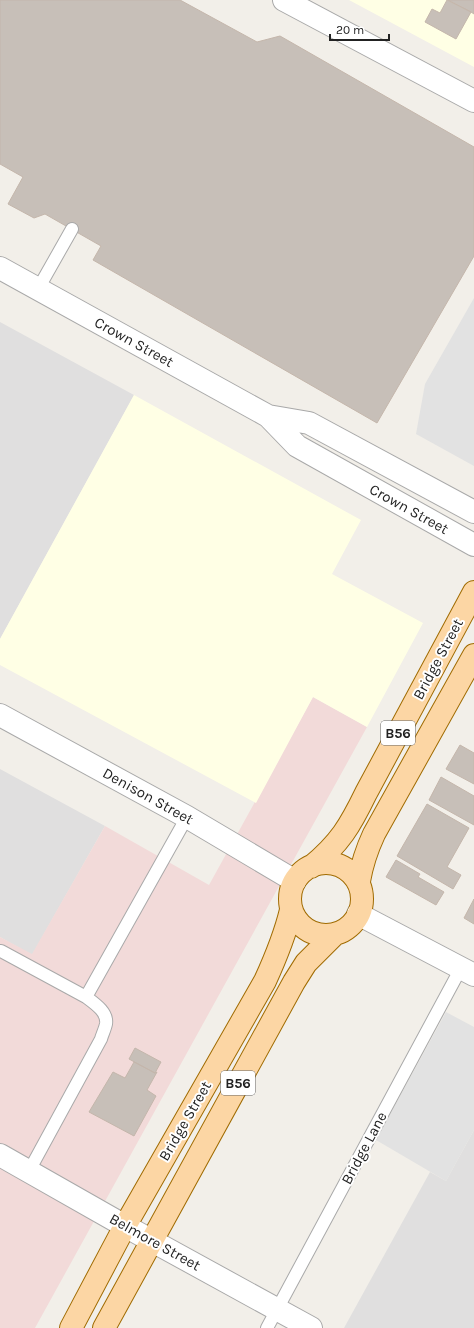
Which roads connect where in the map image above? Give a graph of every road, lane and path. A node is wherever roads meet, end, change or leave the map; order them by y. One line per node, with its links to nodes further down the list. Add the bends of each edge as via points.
1 (284, 0): 2 (street)
2 (474, 101)
3 (72, 230): 5 (lane)
4 (0, 268): 5 (street, Crown Street)
5 (38, 289): 6 (street, Crown Street)
6 (268, 416): 7 (street, Crown Street, via 309,423); 8 (street, Crown Street, via 297,446)
7 (474, 512)
8 (474, 545)
9 (474, 592): 13 (main road, Bridge Street / B56, via 352,822 340,839)
10 (474, 655): 15 (main road, Bridge Street / B56, via 374,834 367,848)
11 (0, 715): 12 (street, Denison Street)
12 (187, 817): 14 (street, Denison Street); 21 (lane)
13 (311, 867): 14 (main road, B56); 15 (main road, B56, via 331,863 340,865 350,871)
14 (295, 881): 16 (main road, B56, via 291,892)
15 (358, 881): 17 (main road, B56, via 362,891 362,904)
16 (291, 910): 18 (main road, via 297,921 307,930 325,936); 24 (main road, Bridge Street / B56, via 278,954 265,981)
17 (358, 914): 18 (main road, B56, via 349,925); 20 (street)
18 (335, 934): 25 (main road, Bridge Street / B56, via 306,963 294,982)
19 (1, 951): 21 (lane)
20 (467, 972): 26 (lane, Bridge Lane)
21 (86, 997): 23 (lane, via 103,1013 106,1022 101,1040)
22 (0, 1155): 23 (street, Belmore Street)
23 (29, 1171): 24 (street, Belmore Street)
24 (125, 1226): 25 (street, Belmore Street); 27 (main road, Bridge Street / B56)
25 (152, 1241): 26 (street, Belmore Street); 28 (main road, Bridge Street / B56)
26 (272, 1319): 29 (street, Belmore Street)
27 (71, 1328)
28 (104, 1328)
29 (311, 1328)

